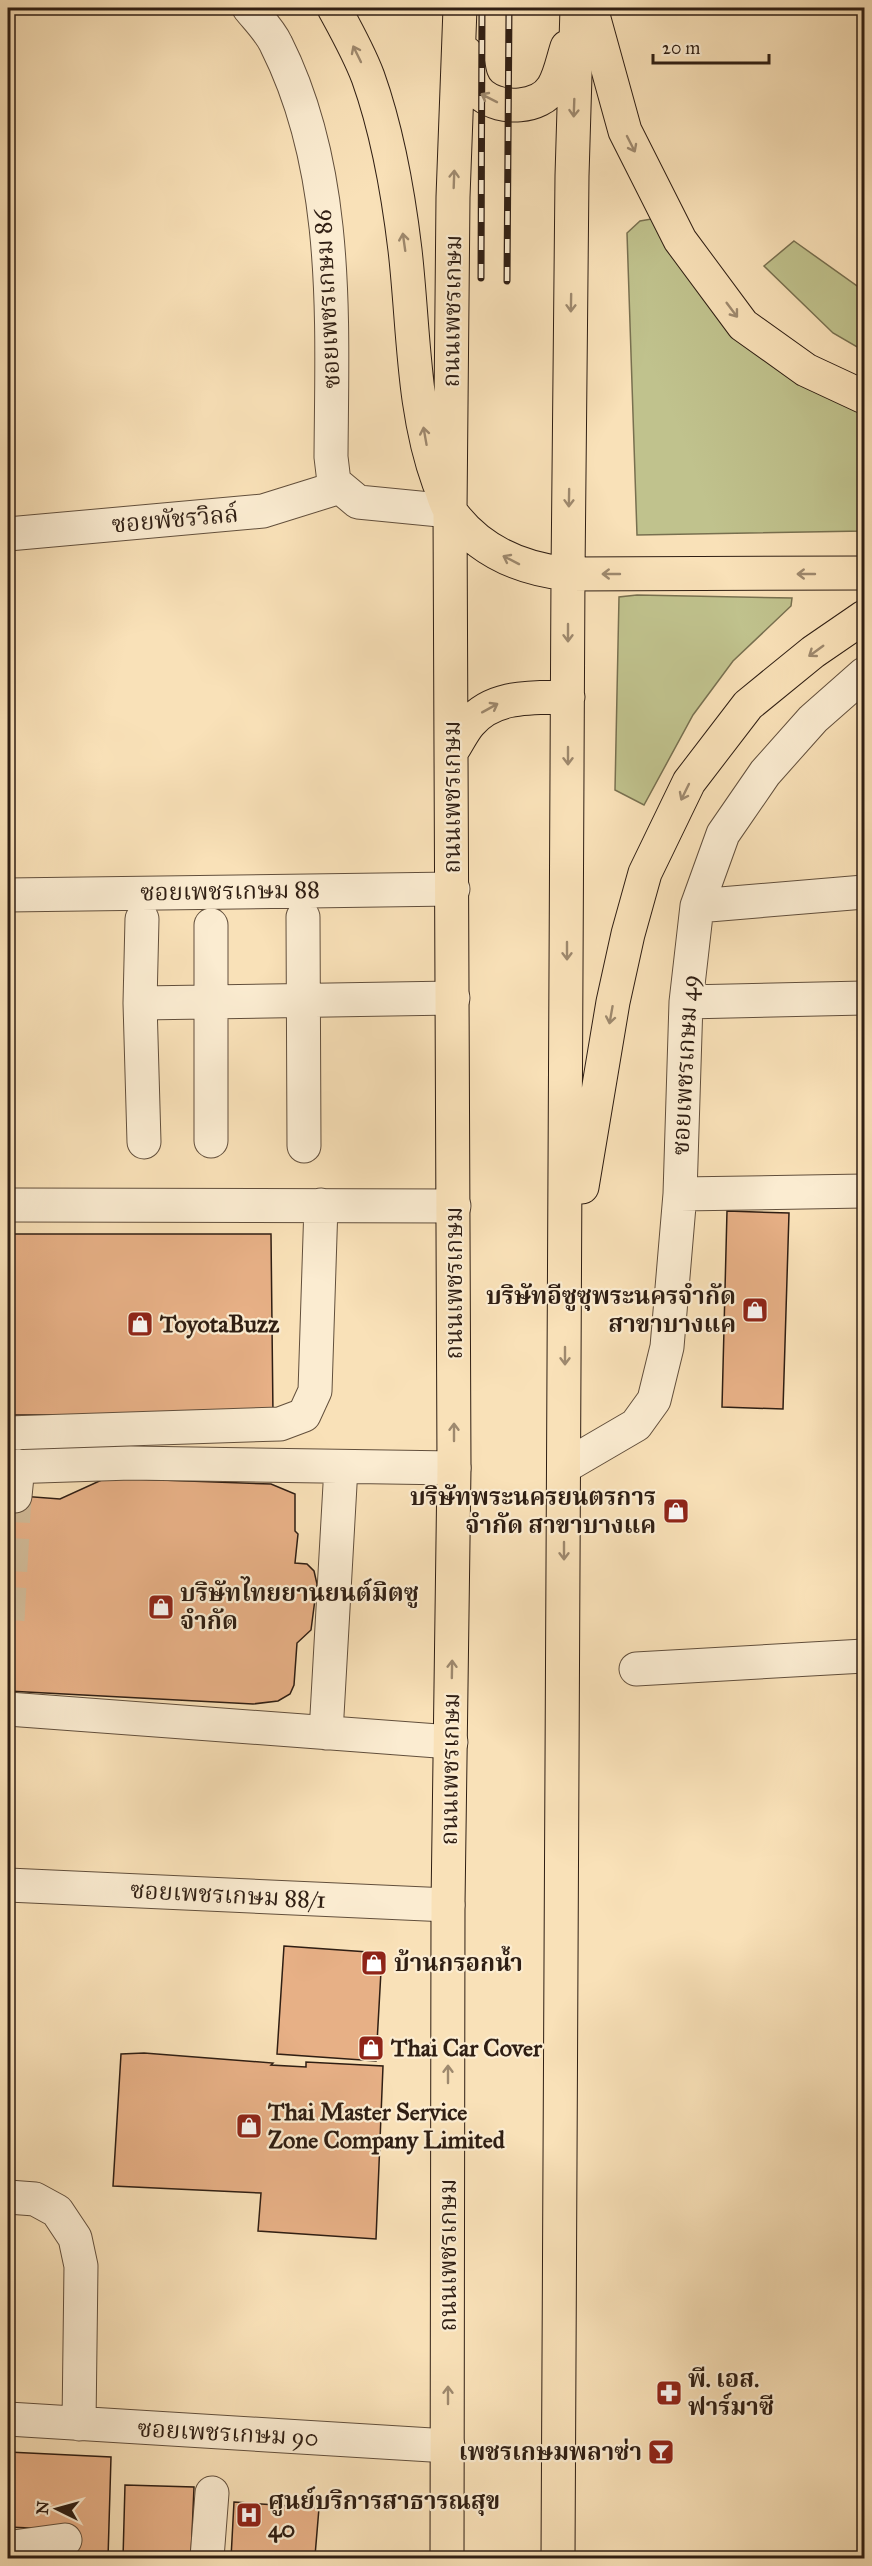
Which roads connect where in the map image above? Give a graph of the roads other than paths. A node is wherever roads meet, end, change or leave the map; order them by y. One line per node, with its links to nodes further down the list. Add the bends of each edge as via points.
1 (249, 8): 6 (street, ซอยเพชรเกษม 86, via 276,42 308,122 325,213 332,306 331,457 334,482)
2 (334, 8): 7 (main road, one-way to 2, via 427,451 420,410 405,250 385,127 367,75)
3 (582, 12): 4 (main road, one-way to 4, via 553,87 540,100 520,106 496,102 482,95 471,82); 5 (main road, one-way to 5, via 625,131 680,240 743,325 806,370); 10 (main road, one-way to 10, via 572,176)
4 (460, 15): 7 (main road, ถนนเพชรเกษม, one-way to 4, via 453,197)
5 (864, 397)
6 (340, 487): 7 (street, via 358,502); 8 (street, ซอยพัชรวิลล์, via 263,511)
7 (450, 511): 10 (main road, one-way to 7, via 514,563 474,538); 14 (main road, ถนนเพชรเกษม)
8 (8, 534)
9 (864, 573): 10 (main road, one-way to 10)
10 (568, 574): 13 (main road, one-way to 13)
11 (864, 617): 36 (main road, one-way to 36, via 748,705 689,782 645,873 614,1002 588,1148)
12 (864, 674): 18 (street, ซอยเพชรเกษม 49, via 813,719 765,773 723,834)
13 (568, 697): 14 (main road, one-way to 13, via 471,722 490,706 513,699); 36 (main road, one-way to 36)
14 (452, 751): 15 (main road, ถนนเพชรเกษม)
15 (453, 889): 17 (street, ซอยเพชรเกษม 88); 22 (main road, ถนนเพชรเกษม)
16 (864, 892): 18 (street)
17 (8, 895)
18 (697, 906): 26 (street, ซอยเพชรเกษม 49)
19 (303, 917): 24 (street)
20 (142, 919): 27 (street)
21 (211, 925): 25 (street)
22 (453, 998): 24 (street); 35 (main road, ถนนเพชรเกษม)
23 (864, 998): 26 (street)
24 (305, 1000): 25 (street); 30 (street)
25 (211, 1002): 27 (street); 28 (street)
26 (686, 1002): 32 (street, ซอยเพชรเกษม 49)
27 (140, 1003): 29 (street)
28 (211, 1141)
29 (144, 1142)
30 (304, 1146)
31 (864, 1191): 32 (street)
32 (680, 1194): 39 (street, ซอยเพชรเกษม 49, via 667,1347 654,1400 636,1425)
33 (8, 1205): 34 (street)
34 (321, 1205): 35 (street); 37 (street, via 315,1391 304,1415 280,1424)
35 (454, 1206): 40 (main road, ถนนเพชรเกษม, one-way to 35)
36 (565, 1314): 39 (main road, one-way to 39)
37 (8, 1433)
38 (341, 1467): 40 (street); 41 (street, via 131,1463); 45 (street)
39 (564, 1467): 58 (main road, one-way to 58)
40 (454, 1468): 46 (main road, ถนนเพชรเกษม, one-way to 40)
41 (13, 1476)
42 (864, 1656): 43 (street)
43 (636, 1669)
44 (8, 1709): 45 (street)
45 (326, 1733): 46 (street)
46 (451, 1742): 48 (main road, ถนนเพชรเกษม)
47 (8, 1885): 48 (street, ซอยเพชรเกษม 88/1)
48 (448, 1905): 52 (main road, ถนนเพชรเกษม, one-way to 48)
49 (8, 2197): 51 (street, via 35,2199 57,2211 75,2238 81,2266)
50 (8, 2419): 51 (street, ซอยเพชรเกษม 90)
51 (79, 2424): 52 (street, ซอยเพชรเกษม 90)
52 (448, 2446): 57 (main road, ถนนเพชรเกษม)
53 (212, 2493): 56 (street)
54 (64, 2540): 55 (street)
55 (8, 2551)
56 (207, 2559)
57 (447, 2559)
58 (558, 2559)

